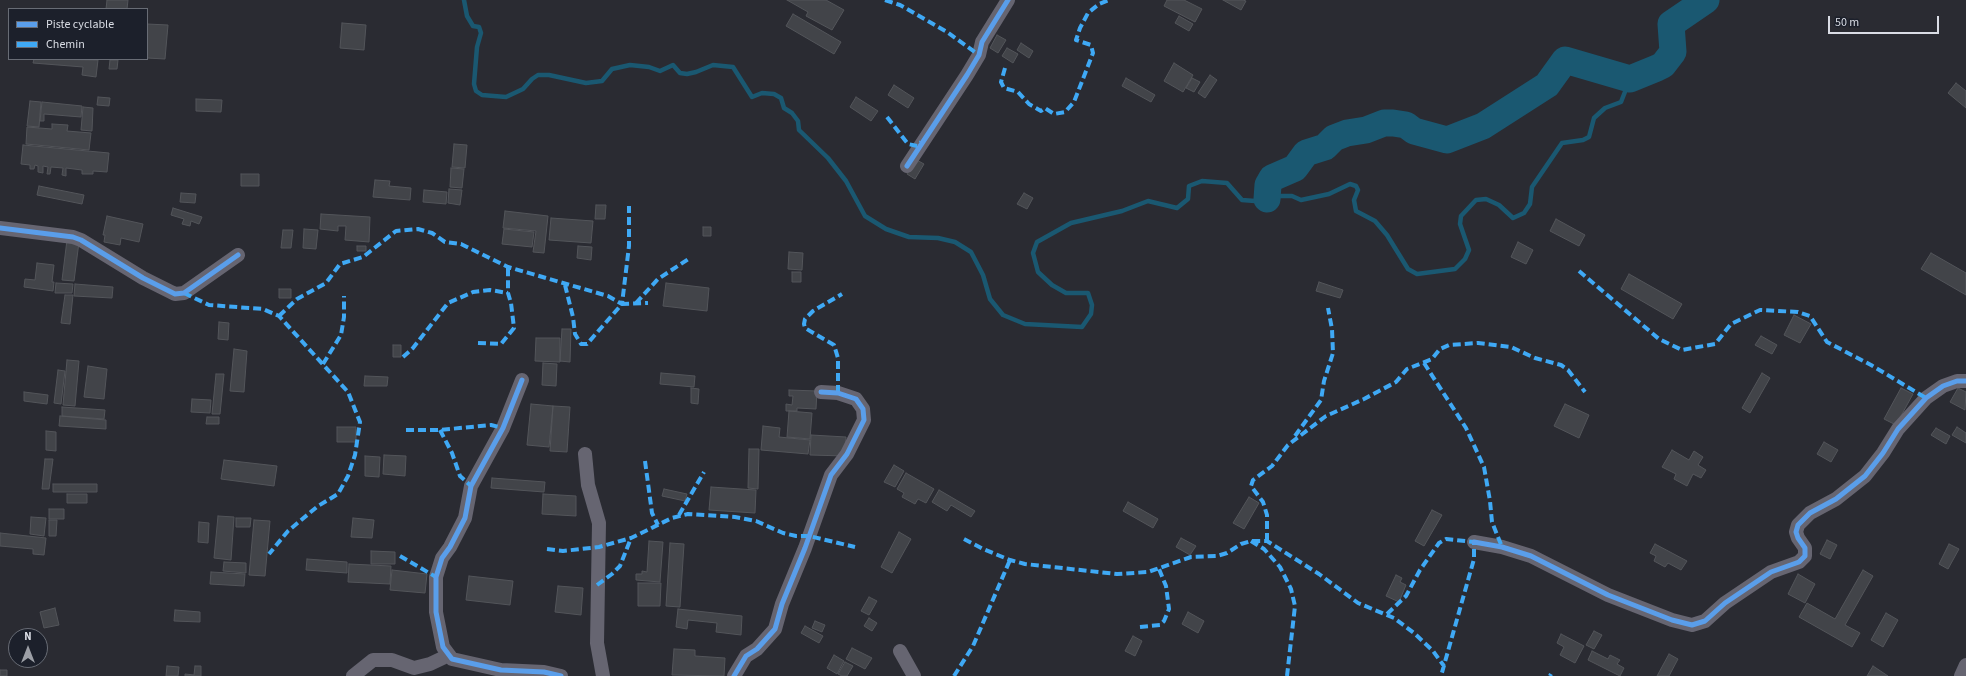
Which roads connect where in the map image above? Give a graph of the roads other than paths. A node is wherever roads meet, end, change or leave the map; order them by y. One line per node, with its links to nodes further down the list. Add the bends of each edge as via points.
1 (1008, 0): 2 (street, via 982,42 979,56)
2 (907, 166)
3 (0, 228): 4 (street, via 81,240 143,278 175,294 184,293)
4 (238, 255)
5 (522, 380): 11 (street, via 503,428 471,486 465,518 442,558 436,577 436,612 443,647)
6 (1966, 381): 9 (street, via 1942,386 1926,398 1898,429 1865,476 1836,499 1810,513 1798,525 1796,532 1805,548 1805,556 1799,562 1771,572 1725,603 1705,621 1692,625 1672,620 1608,595 1531,556 1502,546)
7 (821, 392): 16 (street, via 838,393 856,399 863,409 864,420 847,454 831,475 775,629 746,656)
8 (585, 454): 15 (street, via 588,485 599,523 597,643)
9 (1474, 542)
10 (900, 650): 17 (street)
11 (449, 655): 13 (street, via 414,668 392,660 373,660); 14 (street, via 452,659 501,670 544,672)
12 (1966, 665): 18 (street)
13 (353, 676)
14 (561, 676)
15 (603, 676)
16 (734, 676)
17 (914, 676)
18 (1961, 676)

